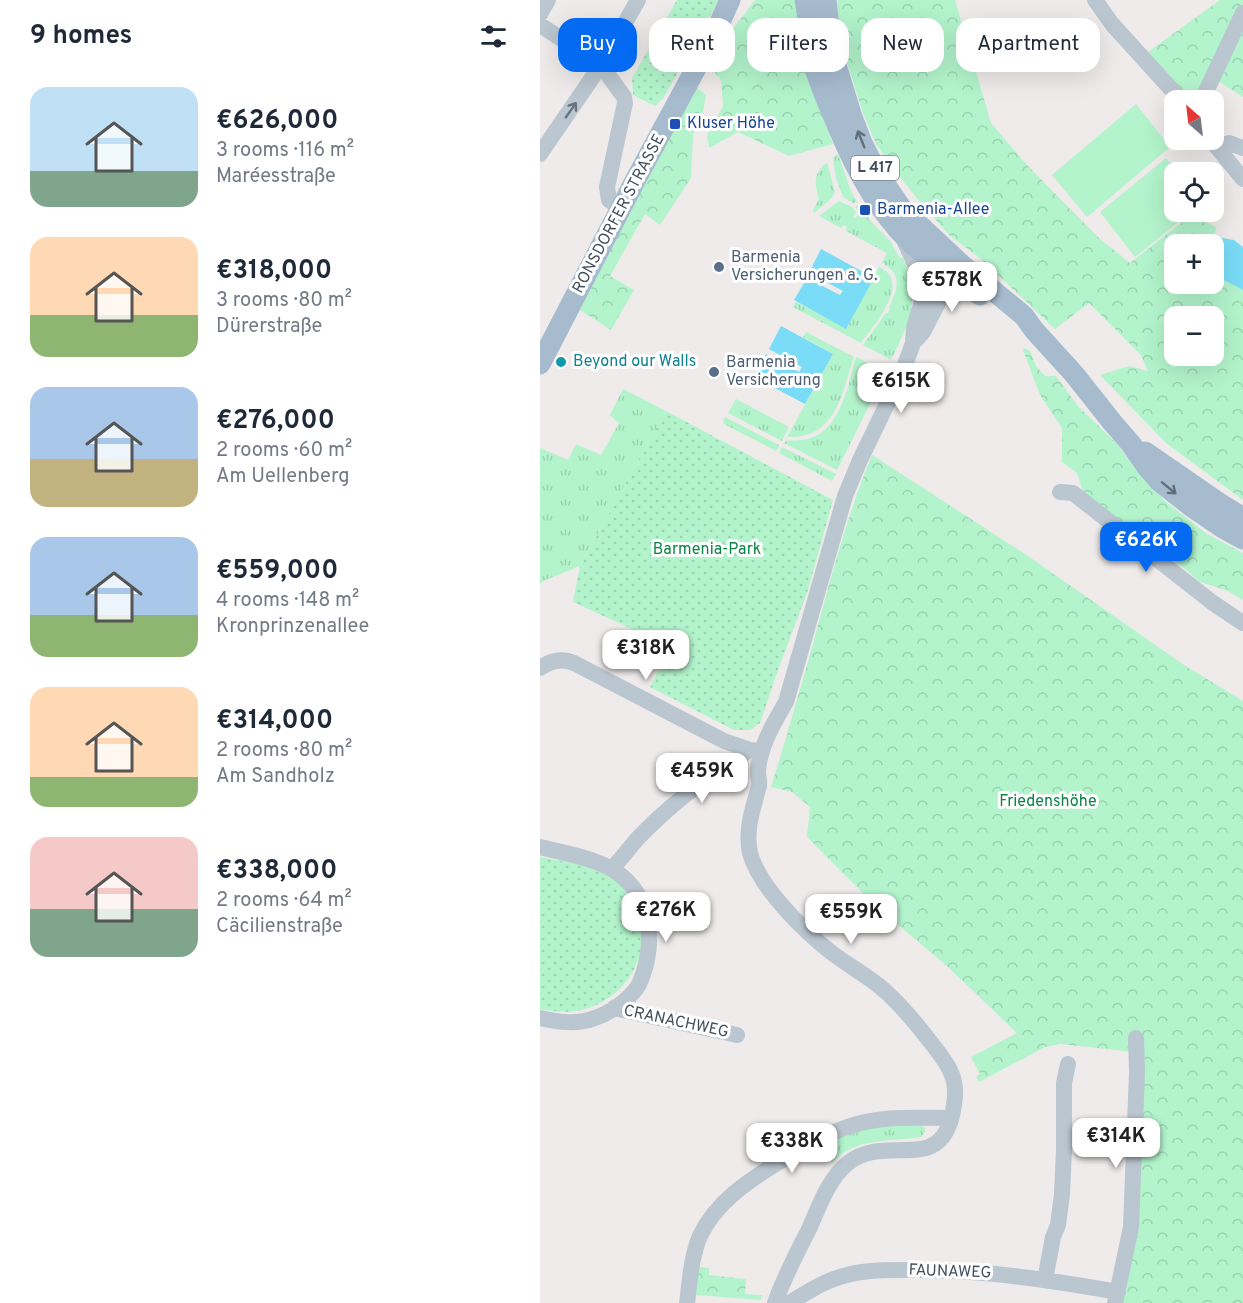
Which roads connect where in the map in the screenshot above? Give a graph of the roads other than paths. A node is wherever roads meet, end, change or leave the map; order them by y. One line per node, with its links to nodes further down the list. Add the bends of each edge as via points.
1 (548, 0): 8 (street)
2 (638, 0): 10 (street)
3 (730, 0): 11 (main road, RONSDORFER STRASSE)
4 (746, 0): 12 (main road, RONSDORFER STRASSE)
5 (805, 0): 26 (main road, L 417, via 813,59 828,104 858,170)
6 (826, 0): 27 (main road, L 417, one-way to 6, via 903,209 862,143 836,65)
7 (1095, 0): 18 (street)
8 (540, 14)
9 (1243, 14): 19 (street)
10 (628, 18)
11 (722, 18)
12 (732, 18)
13 (540, 25): 14 (street)
14 (558, 37)
15 (596, 72): 23 (street, one-way to 15)
16 (606, 72): 25 (street, via 625,103 607,187 609,200)
17 (694, 72): 25 (main road, RONSDORFER STRASSE)
18 (1172, 90)
19 (1207, 90)
20 (1224, 143): 21 (street)
21 (1243, 148)
22 (1220, 150): 24 (street)
23 (540, 154)
24 (1243, 179)
25 (621, 207): 30 (main road, RONSDORFER STRASSE)
26 (900, 232): 27 (main road, L 417, via 925,256); 28 (street, via 919,273)
27 (952, 266): 28 (street); 29 (street, via 943,294); 31 (main road, L 417, via 1024,316)
28 (923, 298): 29 (street)
29 (913, 344): 37 (street, via 845,496 786,702)
30 (540, 364)
31 (1131, 444): 33 (main road, L 417); 34 (main road, L 417, one-way to 34, via 1159,481)
32 (1060, 492): 35 (street, via 1073,493)
33 (1243, 518)
34 (1243, 539)
35 (1243, 623)
36 (540, 668): 37 (street, via 568,660 724,741)
37 (756, 751): 39 (street, via 732,761 684,795); 45 (street, via 760,783 748,837 760,877 816,940 882,988 920,1028 951,1071 955,1092)
38 (540, 847): 39 (street)
39 (612, 869): 40 (street, via 638,895 650,932 638,987)
40 (614, 1008): 41 (street, via 594,1019 576,1022); 42 (street, CRANACHWEG)
41 (540, 1018)
42 (737, 1035)
43 (1136, 1038): 47 (street, via 1131,1227)
44 (1068, 1064): 46 (street, via 1064,1083 1062,1194)
45 (951, 1118): 48 (street, via 881,1119 841,1129 803,1147 746,1183 721,1206 701,1235 691,1268); 49 (street, via 948,1129 935,1144 924,1149 864,1155 837,1173)
46 (1046, 1280): 47 (street, FAUNAWEG); 50 (street, FAUNAWEG, via 952,1270 867,1271 826,1281)
47 (1116, 1297)
48 (687, 1303)
49 (775, 1303)
50 (789, 1303)

